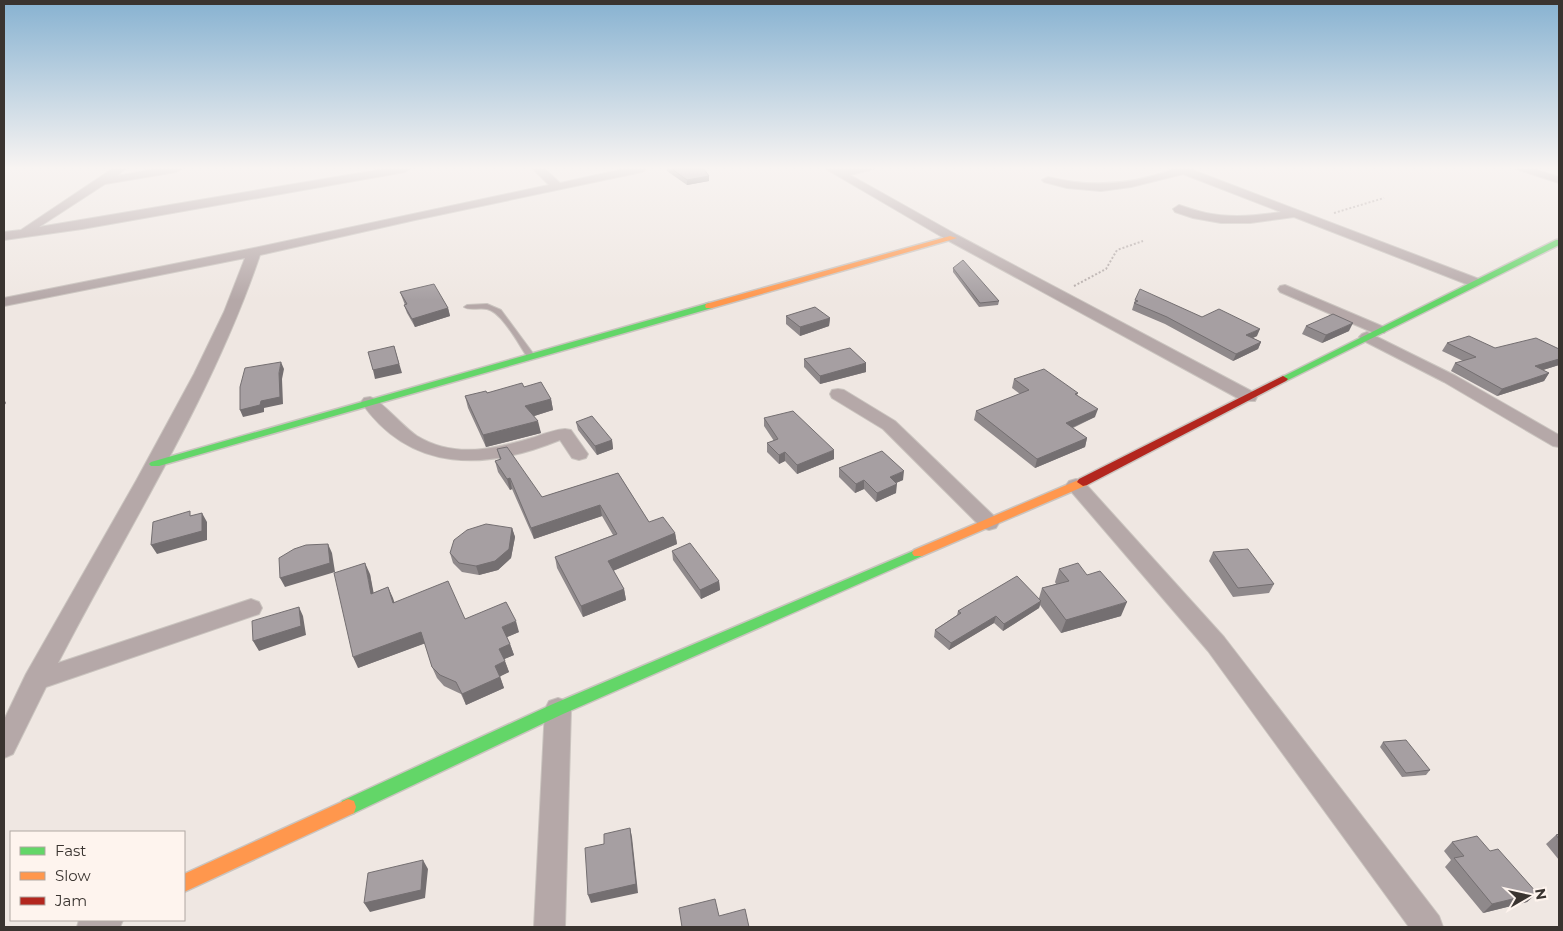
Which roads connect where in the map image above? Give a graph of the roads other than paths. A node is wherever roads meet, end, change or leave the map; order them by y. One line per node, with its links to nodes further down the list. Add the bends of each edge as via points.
1 (53, 212): 8 (street)
2 (150, 212): 8 (street)
3 (436, 212): 13 (street)
4 (907, 212): 10 (street)
5 (1189, 212): 7 (street, via 1225,220)
6 (1291, 212): 7 (street)
7 (1295, 214): 14 (street)
8 (20, 234): 9 (street); 12 (street)
9 (4, 236)
10 (953, 238): 19 (street); 21 (street)
11 (1559, 242): 14 (street)
12 (4, 246)
13 (254, 252): 16 (street); 25 (street, via 228,319)
14 (1474, 282): 18 (street)
15 (1285, 289): 18 (street)
16 (4, 302)
17 (467, 307): 19 (lane, via 487,306 498,311)
18 (1372, 334): 21 (street); 23 (street)
19 (531, 356): 22 (street)
20 (838, 394): 27 (street, via 889,425)
21 (1248, 397): 26 (street)
22 (370, 402): 24 (street, via 394,428 415,442 443,454 485,457 565,434); 25 (street)
23 (1559, 442)
24 (579, 454)
25 (155, 464): 29 (street)
26 (1076, 485): 27 (street); 36 (street, via 1216,644)
27 (990, 523): 30 (street)
28 (251, 608): 29 (street)
29 (35, 681): 31 (street)
30 (558, 709): 32 (street); 35 (street)
31 (4, 746)
32 (185, 882)
33 (106, 921): 34 (street)
34 (92, 927)
35 (549, 927)
36 (1428, 927)

